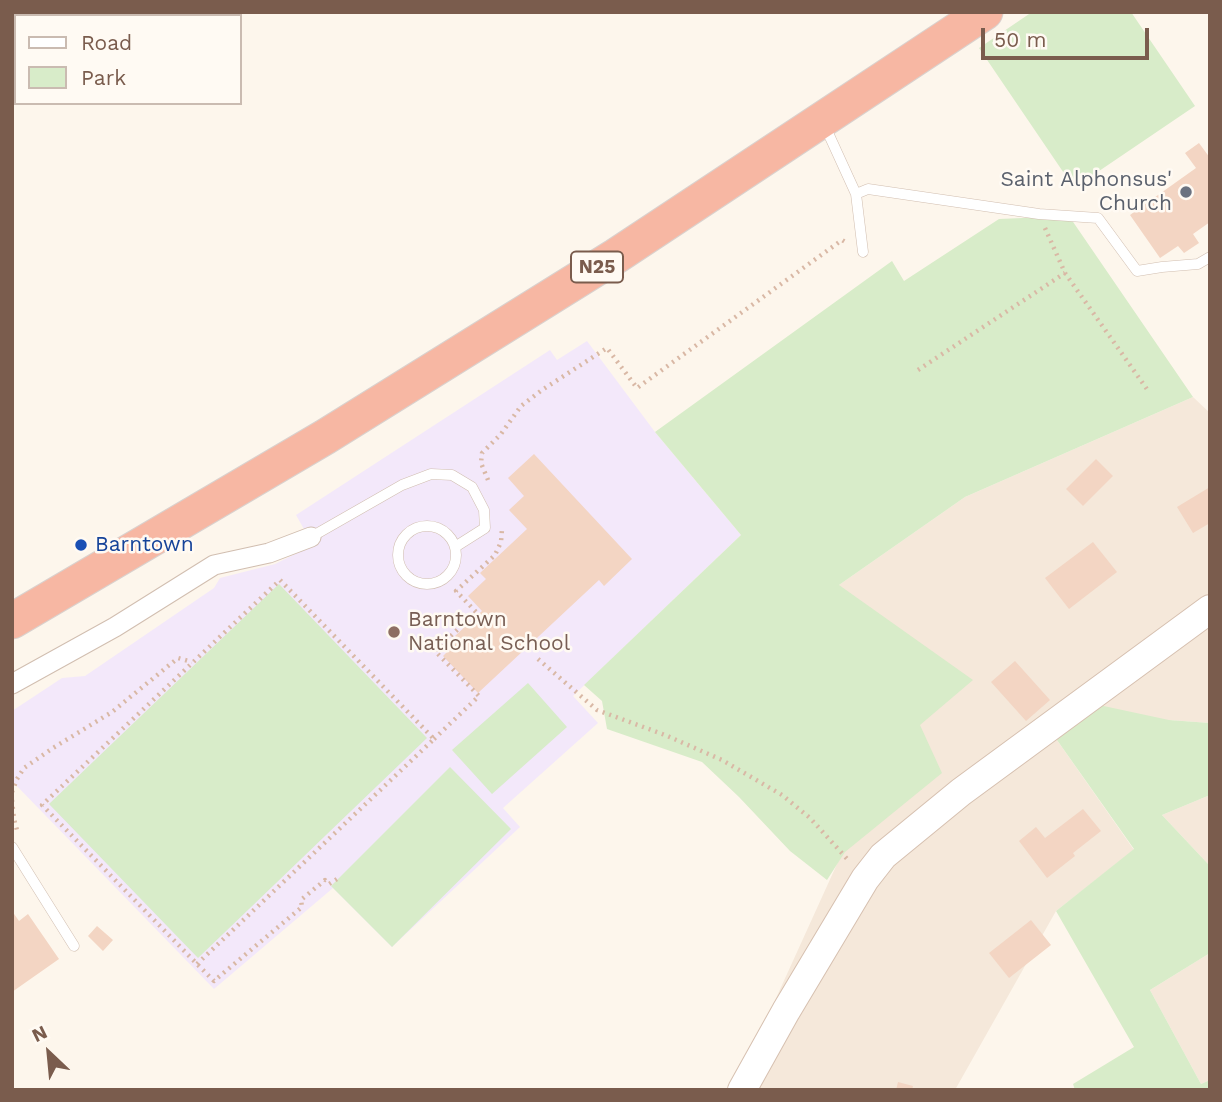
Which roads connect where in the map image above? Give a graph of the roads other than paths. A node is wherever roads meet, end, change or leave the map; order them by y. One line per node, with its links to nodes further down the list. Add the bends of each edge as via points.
1 (985, 12): 2 (highway, N25)
2 (823, 121): 3 (lane); 9 (highway, N25, via 325,437)
3 (856, 194): 4 (lane); 5 (lane, via 868,189 1039,215 1098,218 1137,271 1198,264)
4 (863, 252)
5 (1210, 257)
6 (311, 537): 7 (lane, via 402,485 431,474 452,475 472,487 484,510 485,528); 10 (street, via 269,553 214,565)
7 (455, 547): 7 (lane, via 450,573 435,583 416,582 399,560 402,541 416,528 436,527)
8 (1210, 609): 13 (street, via 961,792 883,856 865,879)
9 (12, 621)
10 (12, 684)
11 (16, 844): 12 (lane)
12 (74, 946)
13 (742, 1090)

